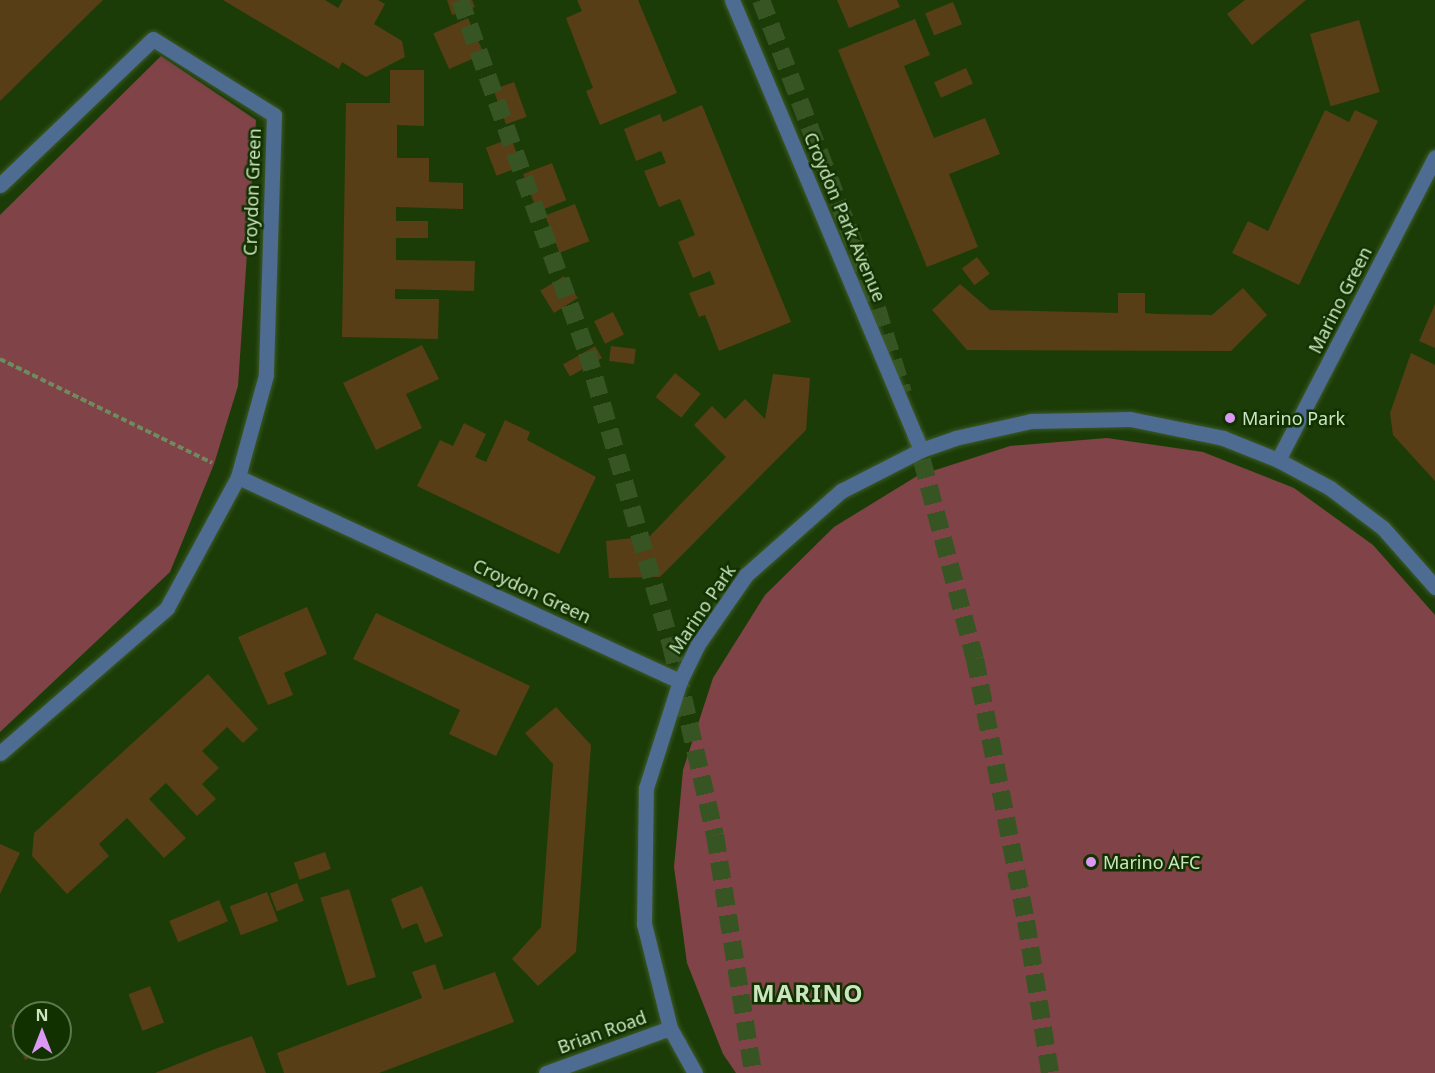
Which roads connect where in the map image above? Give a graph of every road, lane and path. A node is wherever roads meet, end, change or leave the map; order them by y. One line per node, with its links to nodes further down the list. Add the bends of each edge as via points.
1 (732, 0): 5 (street, Croydon Park Avenue)
2 (1435, 157): 6 (street, Marino Green)
3 (0, 185): 7 (street, Croydon Green, via 153,39 274,115 266,375)
4 (0, 359): 7 (path)
5 (921, 450): 6 (street, Marino Park, via 1031,421 1130,419 1223,438); 9 (street, Marino Park, via 841,491 746,575 698,644)
6 (1278, 460): 8 (street, Marino Park, via 1330,488 1383,528)
7 (238, 477): 9 (street, Croydon Green); 10 (street, Croydon Green, via 167,608)
8 (1435, 586)
9 (680, 681): 11 (street, Marino Park, via 646,788 644,924 657,989)
10 (0, 753)
11 (670, 1028): 12 (street, Brian Road); 13 (street, Marino Park)
12 (546, 1073)
13 (695, 1073)

